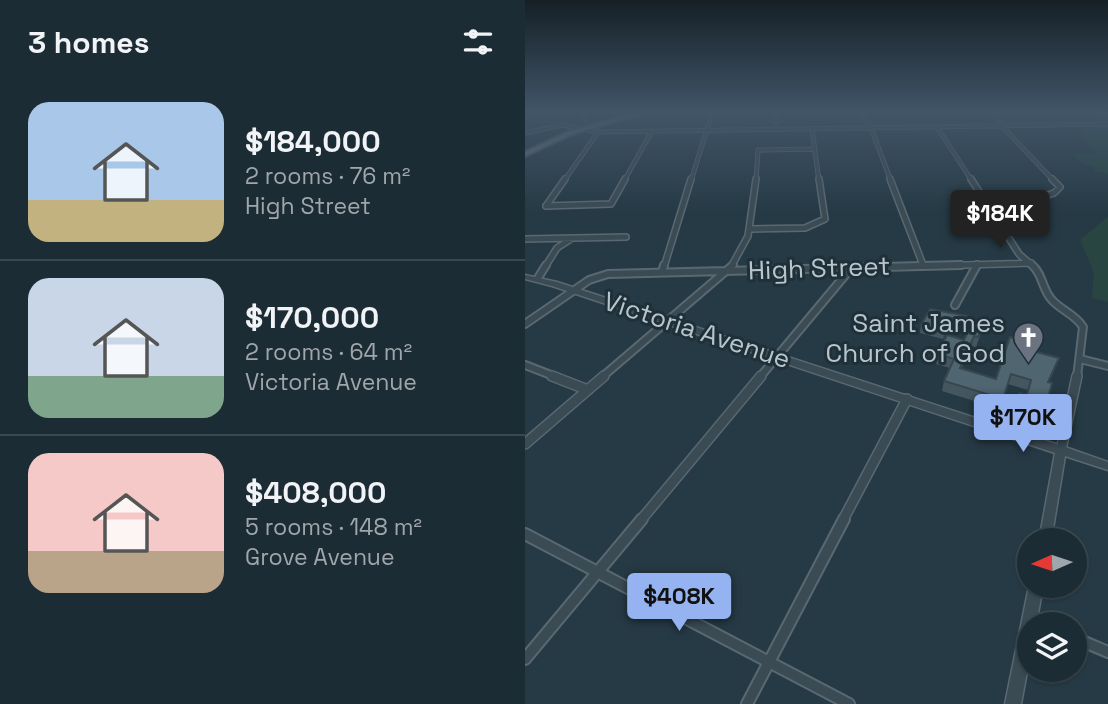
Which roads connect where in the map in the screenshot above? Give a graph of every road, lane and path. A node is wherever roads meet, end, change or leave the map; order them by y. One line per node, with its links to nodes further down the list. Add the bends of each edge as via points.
1 (588, 146): 2 (street, via 546,206 611,204)
2 (644, 146)
3 (702, 146): 19 (street)
4 (814, 146): 8 (street)
5 (878, 146): 16 (street)
6 (949, 146): 9 (street)
7 (1021, 146): 9 (street, via 1060,187 1033,198)
8 (814, 149): 10 (street, via 758,150); 10 (street, via 825,219 805,228)
9 (984, 200): 14 (street, via 1019,254)
10 (751, 229): 18 (street, via 747,247)
11 (626, 237): 12 (street)
12 (572, 238): 13 (street); 21 (street, via 557,248)
13 (525, 240)
14 (1031, 263): 15 (street, High Street); 27 (street, via 1053,303 1081,324)
15 (977, 264): 16 (street, High Street); 23 (street)
16 (923, 265): 17 (street, High Street)
17 (852, 267): 18 (street, High Street); 26 (street)
18 (727, 271): 19 (street, High Street); 24 (street)
19 (662, 272): 22 (street, High Street, via 608,274)
20 (525, 277): 21 (street, Victoria Avenue)
21 (538, 278): 22 (street, Victoria Avenue)
22 (574, 290): 24 (street, Victoria Avenue); 25 (street)
23 (955, 305)
24 (667, 321): 26 (street, Victoria Avenue); 30 (street)
25 (525, 324)
26 (780, 357): 31 (street, Victoria Avenue); 37 (street)
27 (1080, 359): 29 (street); 33 (street)
28 (525, 365): 30 (street)
29 (1108, 366)
30 (588, 390): 32 (street)
31 (907, 399): 33 (street, Victoria Avenue); 41 (street)
32 (525, 444)
33 (1061, 450): 34 (street, Victoria Avenue); 35 (street)
34 (1108, 466)
35 (1047, 528)
36 (525, 534): 37 (street)
37 (597, 574): 40 (street); 41 (street)
38 (1087, 643): 39 (street)
39 (1108, 652)
40 (525, 659)
41 (769, 661): 43 (street); 44 (street)
42 (1018, 682): 45 (street)
43 (747, 704)
44 (849, 704)
45 (1013, 704)

